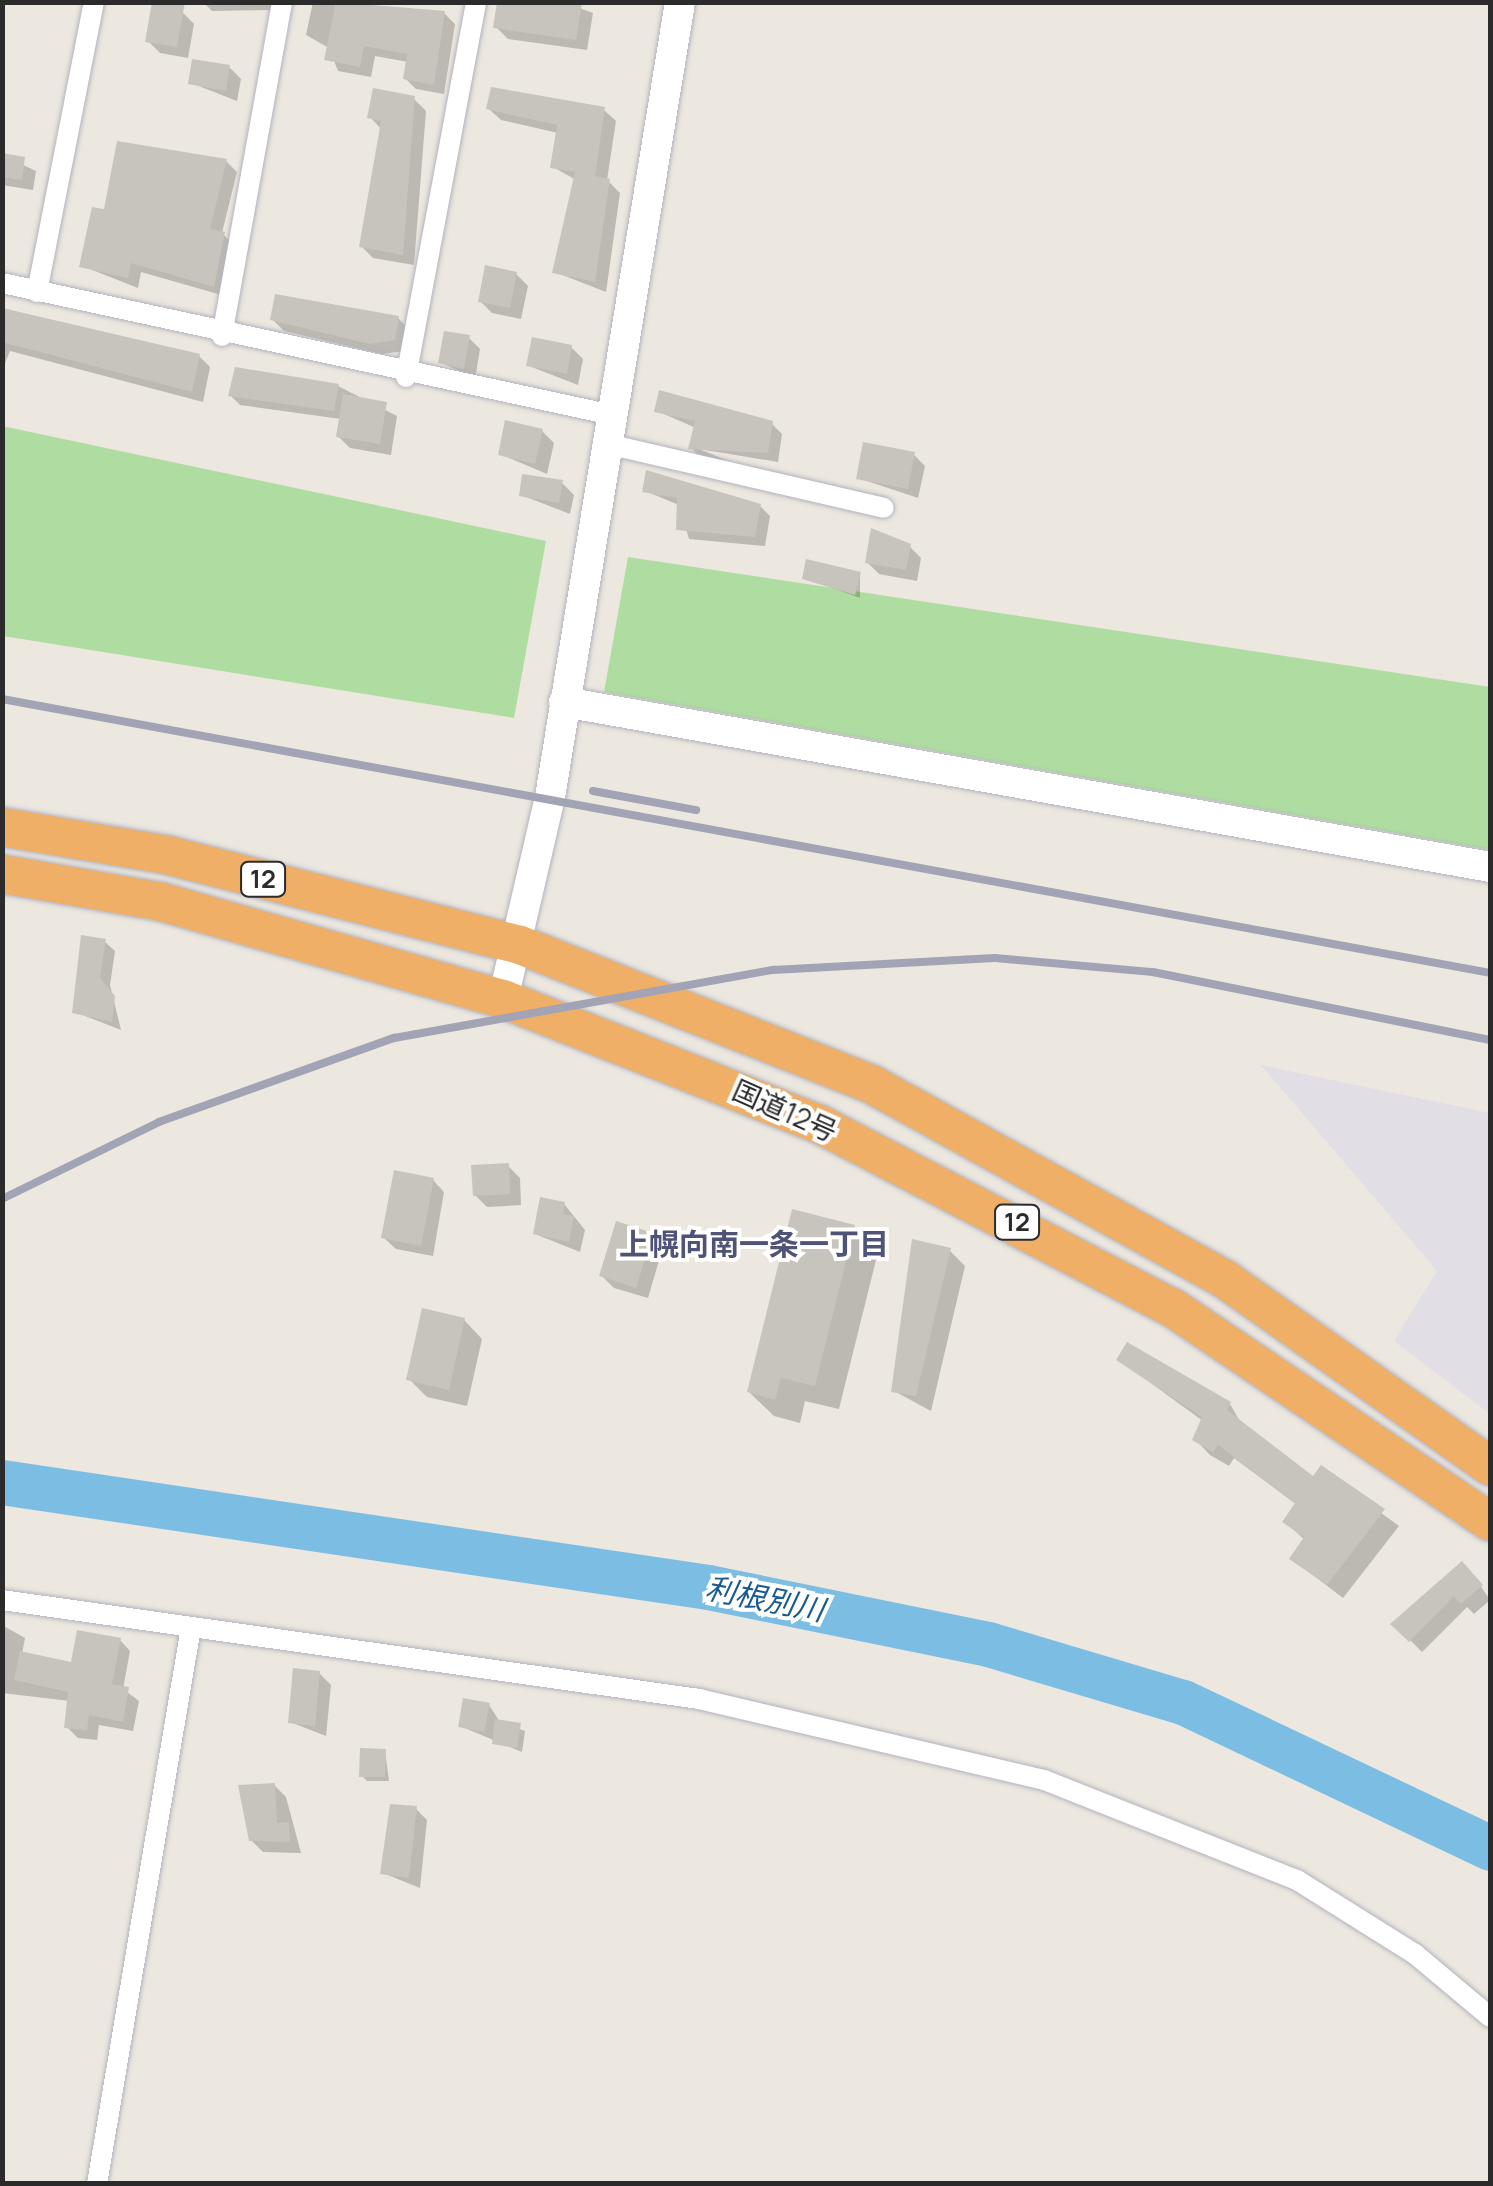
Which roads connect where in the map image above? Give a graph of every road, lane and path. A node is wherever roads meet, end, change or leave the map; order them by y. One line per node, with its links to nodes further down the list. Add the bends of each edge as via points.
1 (94, 2): 6 (street)
2 (282, 2): 7 (street)
3 (476, 2): 8 (street)
4 (680, 2): 9 (street)
5 (2, 283): 6 (street)
6 (37, 292): 7 (street)
7 (222, 336): 8 (street)
8 (406, 378): 9 (street)
9 (605, 429): 10 (street); 11 (street)
10 (884, 508)
11 (564, 702): 13 (street); 15 (street)
12 (2, 826): 15 (highway, 国道12号 / 12, via 168,855)
13 (1490, 867)
14 (2, 874): 16 (highway, 国道12号 / 12, via 162,902)
15 (520, 944): 16 (street); 17 (highway, 国道12号 / 12, via 872,1085 1226,1280)
16 (503, 1000): 18 (highway, 国道12号 / 12, via 802,1116 970,1196 1304,1389)
17 (1490, 1466)
18 (1490, 1522)
19 (2, 1600): 20 (street)
20 (191, 1627): 21 (street, via 699,1700 1044,1780 1296,1880 1415,1954); 22 (street)
21 (1490, 2018)
22 (97, 2184)

